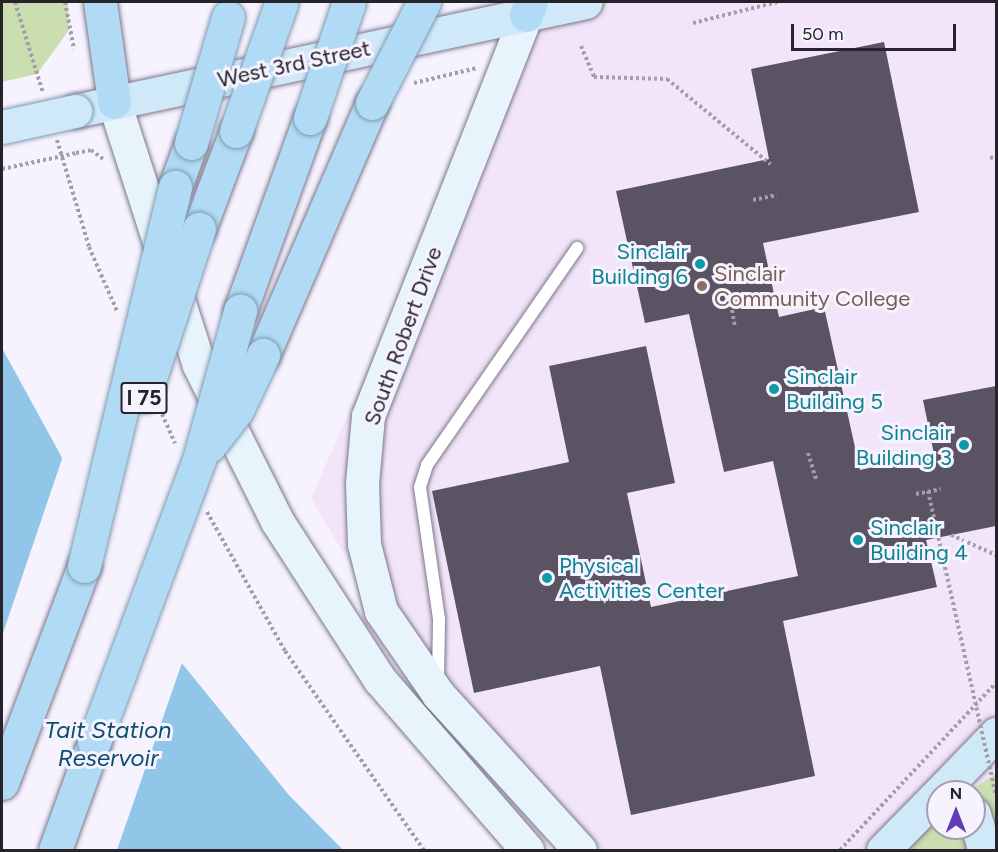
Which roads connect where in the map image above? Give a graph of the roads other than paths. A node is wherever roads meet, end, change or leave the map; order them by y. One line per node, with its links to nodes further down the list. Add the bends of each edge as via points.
1 (100, 2): 8 (highway)
2 (349, 2): 11 (highway, bridge, via 240,311)
3 (424, 2): 11 (highway, bridge, via 372,103 237,410)
4 (586, 2): 6 (main road, West 3rd Street)
5 (282, 3): 12 (highway, I 75, bridge, via 199,229)
6 (529, 8): 8 (main road, West 3rd Street); 13 (street, South Robert Drive, via 368,416 362,483 364,544 381,611)
7 (231, 9): 12 (highway, bridge, via 175,187)
8 (114, 102): 9 (main road, West 3rd Street, bridge); 14 (street, via 199,365 231,433 325,601)
9 (2, 127)
10 (577, 248): 13 (lane, via 426,465 420,487 439,619)
11 (199, 460): 20 (highway, bridge)
12 (84, 566): 18 (highway, I 75)
13 (438, 694): 14 (lane); 22 (street, South Robert Drive)
14 (420, 730): 21 (street)
15 (988, 742): 16 (main road); 17 (main road)
16 (951, 780)
17 (977, 780)
18 (2, 783)
19 (926, 806): 23 (main road)
20 (55, 850)
21 (526, 850)
22 (580, 850)
23 (883, 850)

